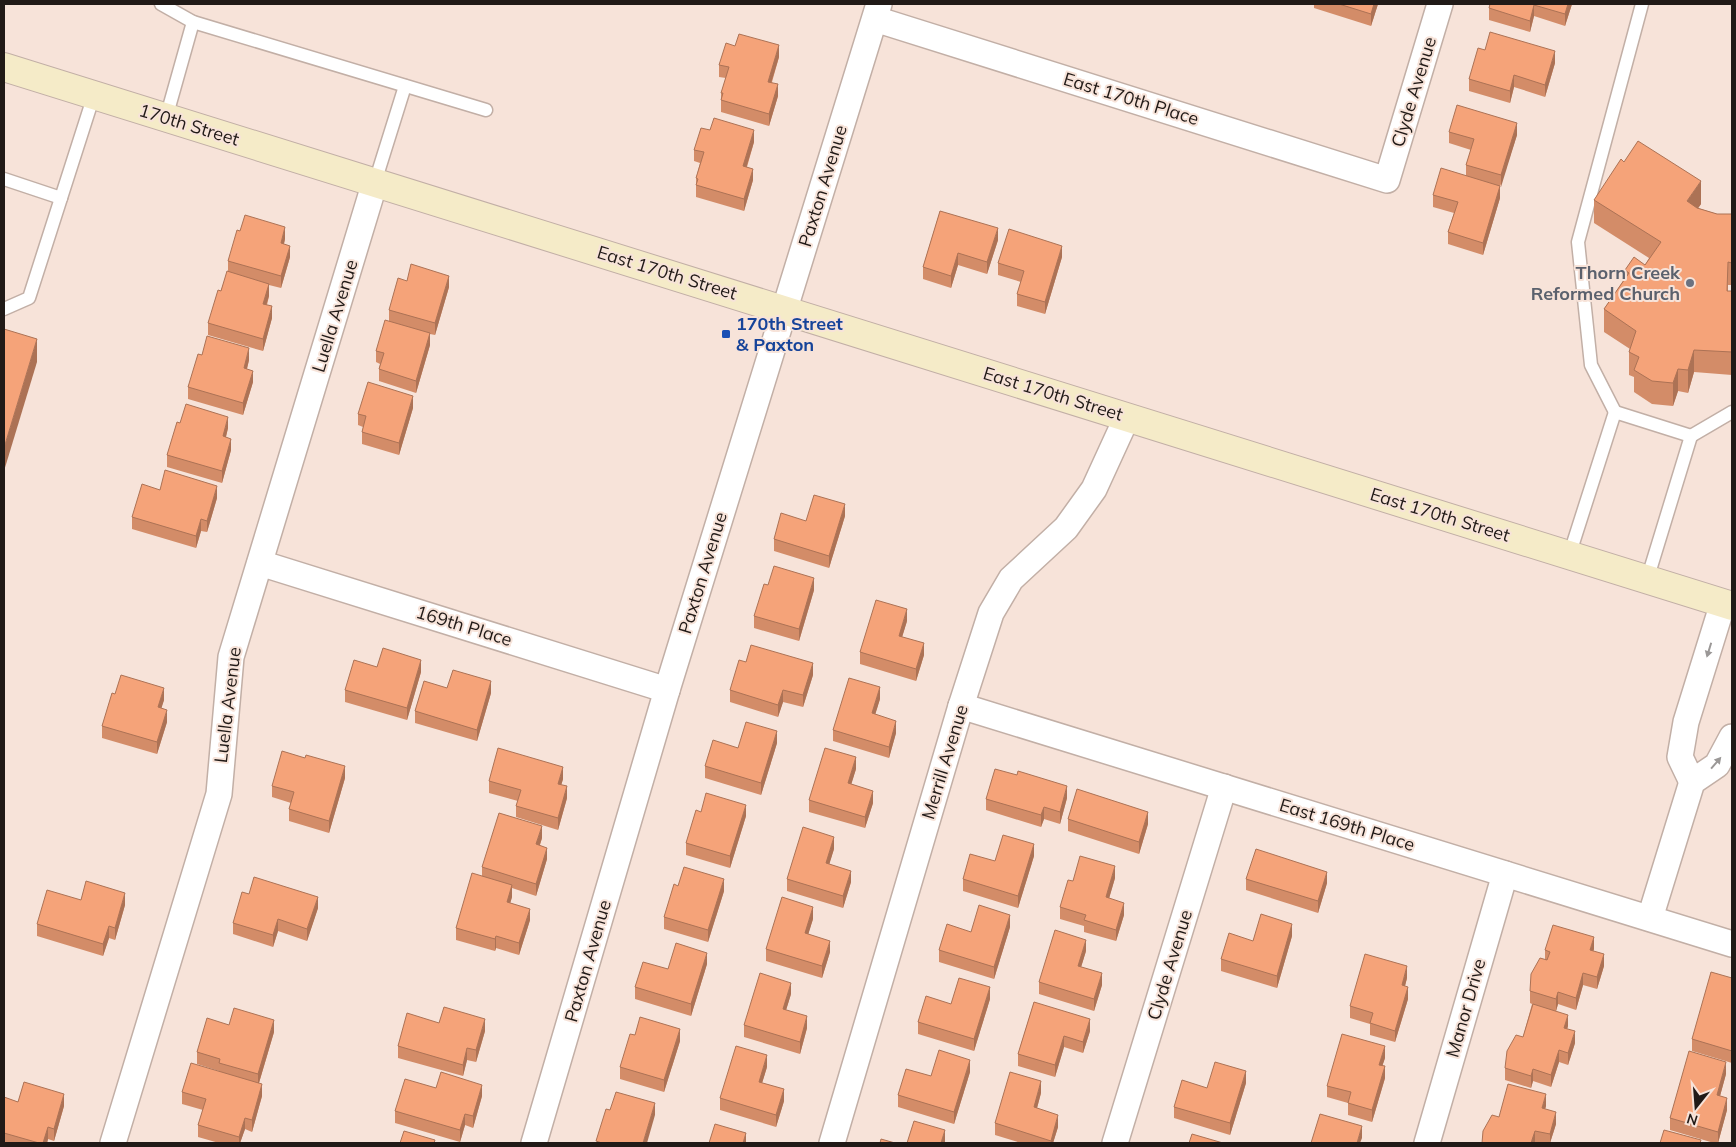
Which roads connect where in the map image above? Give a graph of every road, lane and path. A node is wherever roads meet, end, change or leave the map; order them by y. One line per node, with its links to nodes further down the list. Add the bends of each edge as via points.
1 (161, 4): 5 (lane)
2 (1440, 4): 12 (street, Clyde Avenue)
3 (1642, 4): 17 (lane, via 1578,242 1591,365)
4 (877, 11): 12 (street, East 170th Place); 16 (street, Paxton Avenue)
5 (193, 22): 7 (lane); 10 (lane)
6 (4, 67): 8 (street, 170th Street)
7 (405, 86): 9 (lane); 13 (lane)
8 (94, 95): 10 (street, 170th Street); 14 (lane)
9 (486, 110)
10 (166, 118): 13 (street, 170th Street)
11 (4, 179): 14 (lane)
12 (1387, 180)
13 (375, 182): 16 (street, East 170th Street); 22 (street, Luella Avenue)
14 (61, 198): 15 (lane, via 29,298)
15 (4, 309)
16 (784, 310): 19 (street, East 170th Street); 25 (street, Paxton Avenue)
17 (1615, 412): 20 (lane); 21 (lane)
18 (1732, 412): 20 (lane)
19 (1127, 417): 21 (street, East 170th Street); 26 (street, Merrill Avenue, via 1094,490 1066,528 1011,579 991,613)
20 (1691, 436): 23 (lane)
21 (1569, 556): 23 (street, East 170th Street)
22 (260, 563): 25 (street, 169th Place); 33 (street, Luella Avenue, via 230,657 219,794)
23 (1647, 580): 24 (street, East 170th Street)
24 (1728, 605): 28 (street, one-way to 28, via 1686,722 1680,757)
25 (667, 690): 34 (street, Paxton Avenue)
26 (962, 706): 29 (street, East 169th Place); 35 (street, Merrill Avenue)
27 (1732, 737): 28 (street, one-way to 27, via 1717,765)
28 (1692, 782): 31 (street)
29 (1224, 787): 30 (street, East 169th Place); 36 (street, Clyde Avenue)
30 (1505, 874): 31 (street, East 169th Place); 37 (street, Manor Drive)
31 (1650, 918): 32 (street, East 169th Place)
32 (1732, 944)
33 (113, 1143)
34 (534, 1143)
35 (832, 1143)
36 (1116, 1143)
37 (1427, 1143)

